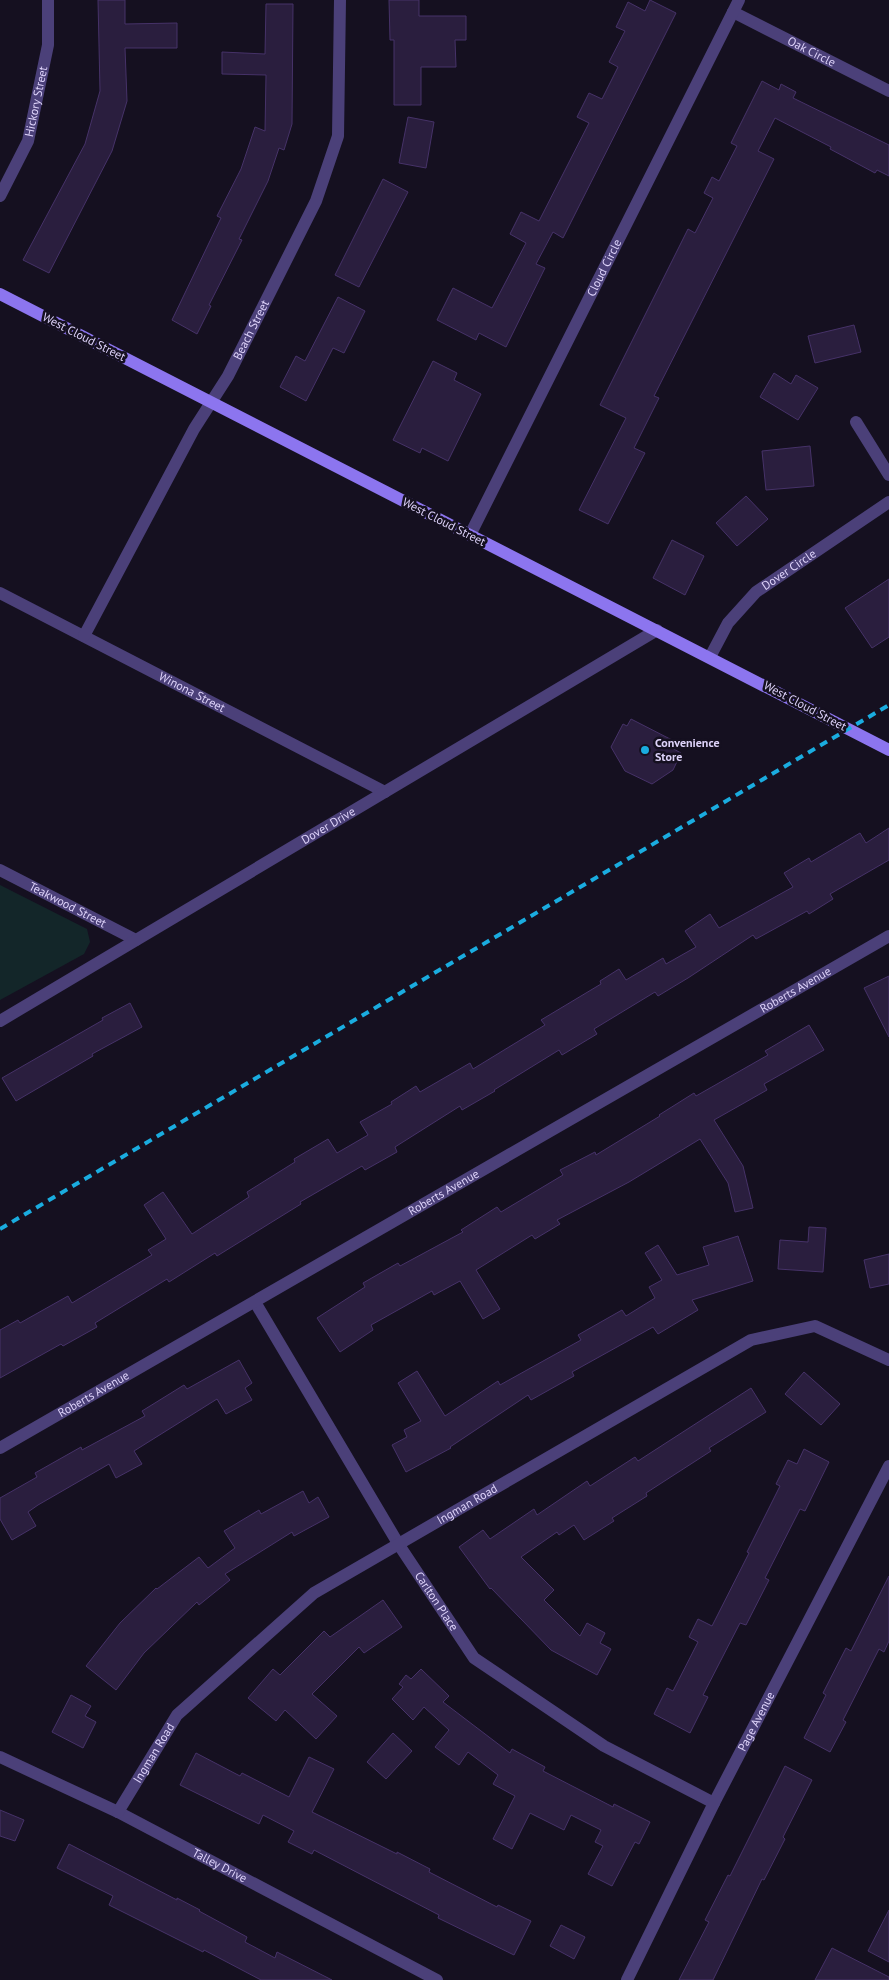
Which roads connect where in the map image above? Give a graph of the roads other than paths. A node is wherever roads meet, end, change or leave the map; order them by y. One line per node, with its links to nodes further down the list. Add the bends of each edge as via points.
1 (48, 0): 5 (street, Hickory Street, via 48,45 28,141)
2 (340, 0): 7 (street, Beach Street, via 338,136 316,201)
3 (736, 6): 4 (street, Oak Circle); 11 (street, Cloud Circle)
4 (889, 91)
5 (0, 196)
6 (0, 294): 7 (main road, West Cloud Street)
7 (212, 403): 11 (main road, West Cloud Street); 14 (street, Beach Street, via 194,429)
8 (856, 422): 9 (street)
9 (889, 475)
10 (889, 502): 15 (street, Dover Circle, via 756,592 728,623)
11 (470, 535): 13 (main road, West Cloud Street)
12 (0, 593): 14 (street, Winona Street)
13 (658, 630): 15 (main road, West Cloud Street); 17 (street, Dover Drive)
14 (84, 636): 17 (street, Winona Street)
15 (710, 657): 16 (main road, West Cloud Street)
16 (889, 750)
17 (385, 792): 20 (street, Dover Drive)
18 (0, 870): 20 (street, Teakwood Street)
19 (889, 936): 22 (street, Roberts Avenue)
20 (136, 940): 21 (street, Dover Drive)
21 (0, 1021)
22 (255, 1302): 24 (street, Roberts Avenue); 26 (street, Carlton Place)
23 (889, 1360): 26 (street, Ingman Road, via 815,1326 751,1340)
24 (0, 1448)
25 (887, 1473): 28 (street, Page Avenue)
26 (399, 1545): 28 (street, Carlton Place, via 474,1658 604,1746); 29 (street, Ingman Road, via 314,1593 177,1715)
27 (0, 1757): 29 (street, Talley Drive)
28 (714, 1803): 31 (street, Page Avenue)
29 (118, 1812): 30 (street, Talley Drive)
30 (437, 1980)
31 (627, 1980)

